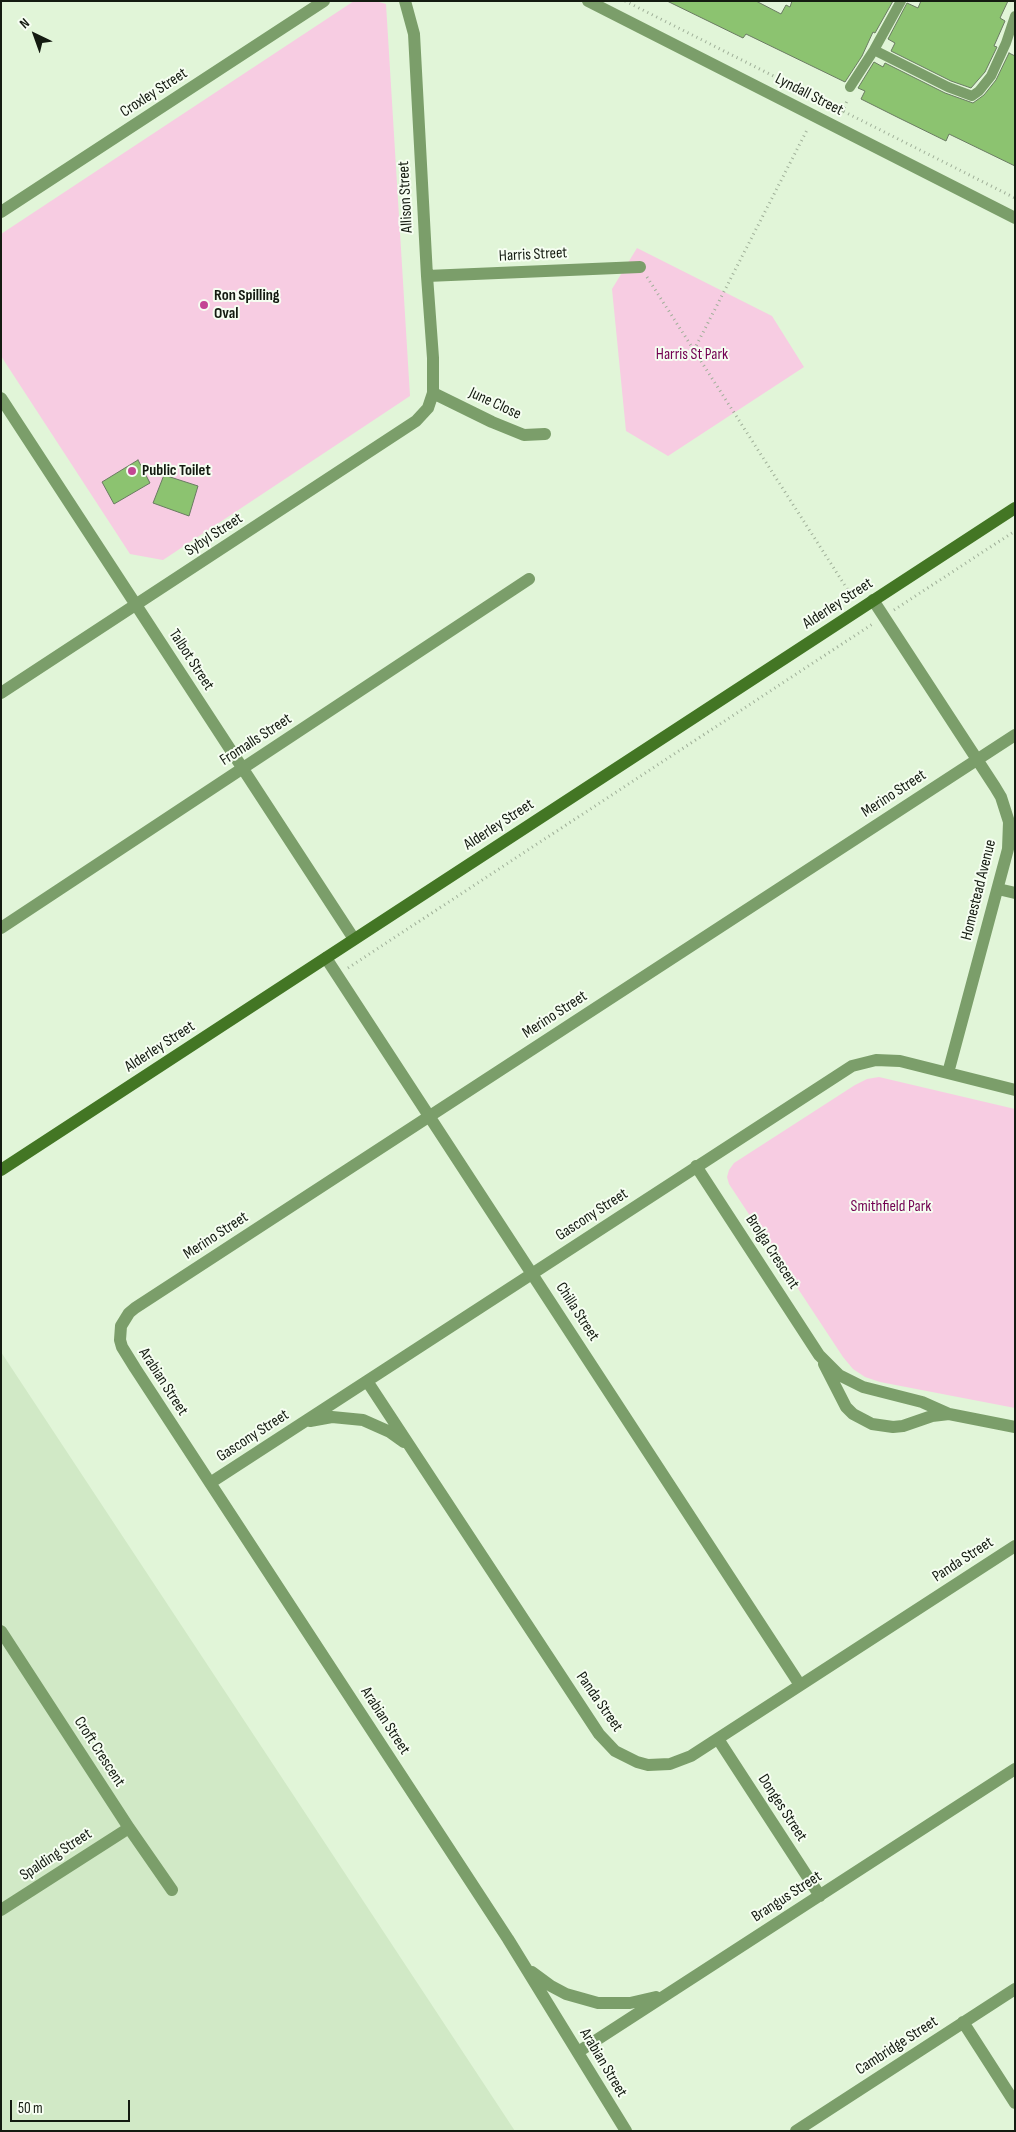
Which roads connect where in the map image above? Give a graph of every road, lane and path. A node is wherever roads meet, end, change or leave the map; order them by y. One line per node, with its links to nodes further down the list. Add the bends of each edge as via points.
1 (324, 1): 13 (street, Croxley Street)
2 (405, 1): 16 (street, Allison Street, via 414,34)
3 (588, 1): 10 (street, Lyndall Street)
4 (626, 1): 9 (path)
5 (901, 1): 7 (lane)
6 (1015, 16): 7 (lane, via 990,76 972,96)
7 (874, 50): 8 (lane)
8 (850, 87): 9 (path, via 844,99 848,101)
9 (842, 111): 11 (path); 12 (path)
10 (814, 116): 11 (street, Lyndall Street); 17 (path)
11 (834, 126): 14 (street, Lyndall Street)
12 (1015, 198)
13 (1, 212)
14 (1015, 218)
15 (640, 267): 16 (street, Harris Street); 17 (path)
16 (427, 276): 18 (street, Allison Street)
17 (694, 350): 26 (path)
18 (433, 393): 20 (street, June Close, via 524,435); 25 (street, Sybyl Street, via 428,408 416,421)
19 (1, 398): 25 (street, Talbot Street)
20 (545, 434)
21 (1015, 508): 24 (street, Alderley Street)
22 (1015, 531): 27 (path)
23 (529, 579): 31 (street, Fromalls Street)
24 (873, 600): 26 (street, Alderley Street); 27 (street, Homestead Avenue)
25 (136, 606): 28 (street, Sybyl Street); 31 (street, Talbot Street)
26 (860, 609): 35 (street, Alderley Street)
27 (884, 617): 30 (street, Homestead Avenue); 37 (path)
28 (1, 693)
29 (1015, 734): 30 (street, Merino Street)
30 (977, 759): 32 (street, Homestead Avenue, via 1001,797 1009,822 1008,849); 40 (street, Merino Street)
31 (242, 769): 34 (street, Fromalls Street); 35 (street, Talbot Street)
32 (998, 889): 33 (street); 38 (street, Homestead Avenue)
33 (1015, 893)
34 (1, 928)
35 (354, 939): 36 (street, Alderley Street)
36 (326, 958): 37 (street, Chilla Street); 42 (street, Alderley Street)
37 (337, 975): 40 (street, Chilla Street)
38 (948, 1073): 39 (street, Gascony Street); 41 (street, Gascony Street, via 888,1059 852,1066)
39 (1015, 1090)
40 (430, 1116): 43 (street, Chilla Street); 44 (street, Merino Street, via 135,1308 124,1319)
41 (696, 1166): 43 (street, Gascony Street); 45 (street, Brolga Crescent)
42 (1, 1170)
43 (532, 1273): 46 (street, Gascony Street); 54 (street, Chilla Street)
44 (121, 1329): 51 (street, Arabian Street, via 120,1340 125,1353)
45 (820, 1355): 47 (street, Brolga Crescent, via 851,1382 922,1402); 47 (street, Brolga Crescent, via 840,1398 862,1420 893,1428)
46 (367, 1381): 48 (street, Gascony Street); 50 (street, Panda Street)
47 (950, 1414): 49 (street, Brolga Crescent)
48 (301, 1424): 50 (street, via 332,1417 363,1420 390,1432); 51 (street, Gascony Street)
49 (1015, 1427)
50 (413, 1450): 55 (street, Panda Street, via 606,1744 631,1760 659,1765 681,1761)
51 (210, 1483): 61 (street, Arabian Street)
52 (1015, 1546): 54 (street, Panda Street)
53 (1, 1631): 57 (street, Croft Crescent)
54 (800, 1685): 55 (street, Panda Street)
55 (718, 1739): 59 (street, Donges Street)
56 (1015, 1769): 59 (street, Brangus Street)
57 (129, 1828): 58 (street, Croft Crescent); 60 (street, Spalding Street)
58 (172, 1890)
59 (820, 1896): 63 (street, Brangus Street)
60 (1, 1910)
61 (523, 1964): 63 (street, via 566,1994 598,2003 630,2004); 65 (street, Arabian Street)
62 (1015, 1989): 64 (street, Cambridge Street)
63 (674, 1990): 65 (street, Brangus Street)
64 (963, 2022): 66 (street); 68 (street, Cambridge Street)
65 (578, 2052): 67 (street, Arabian Street)
66 (1015, 2103)
67 (626, 2131)
68 (796, 2131)

